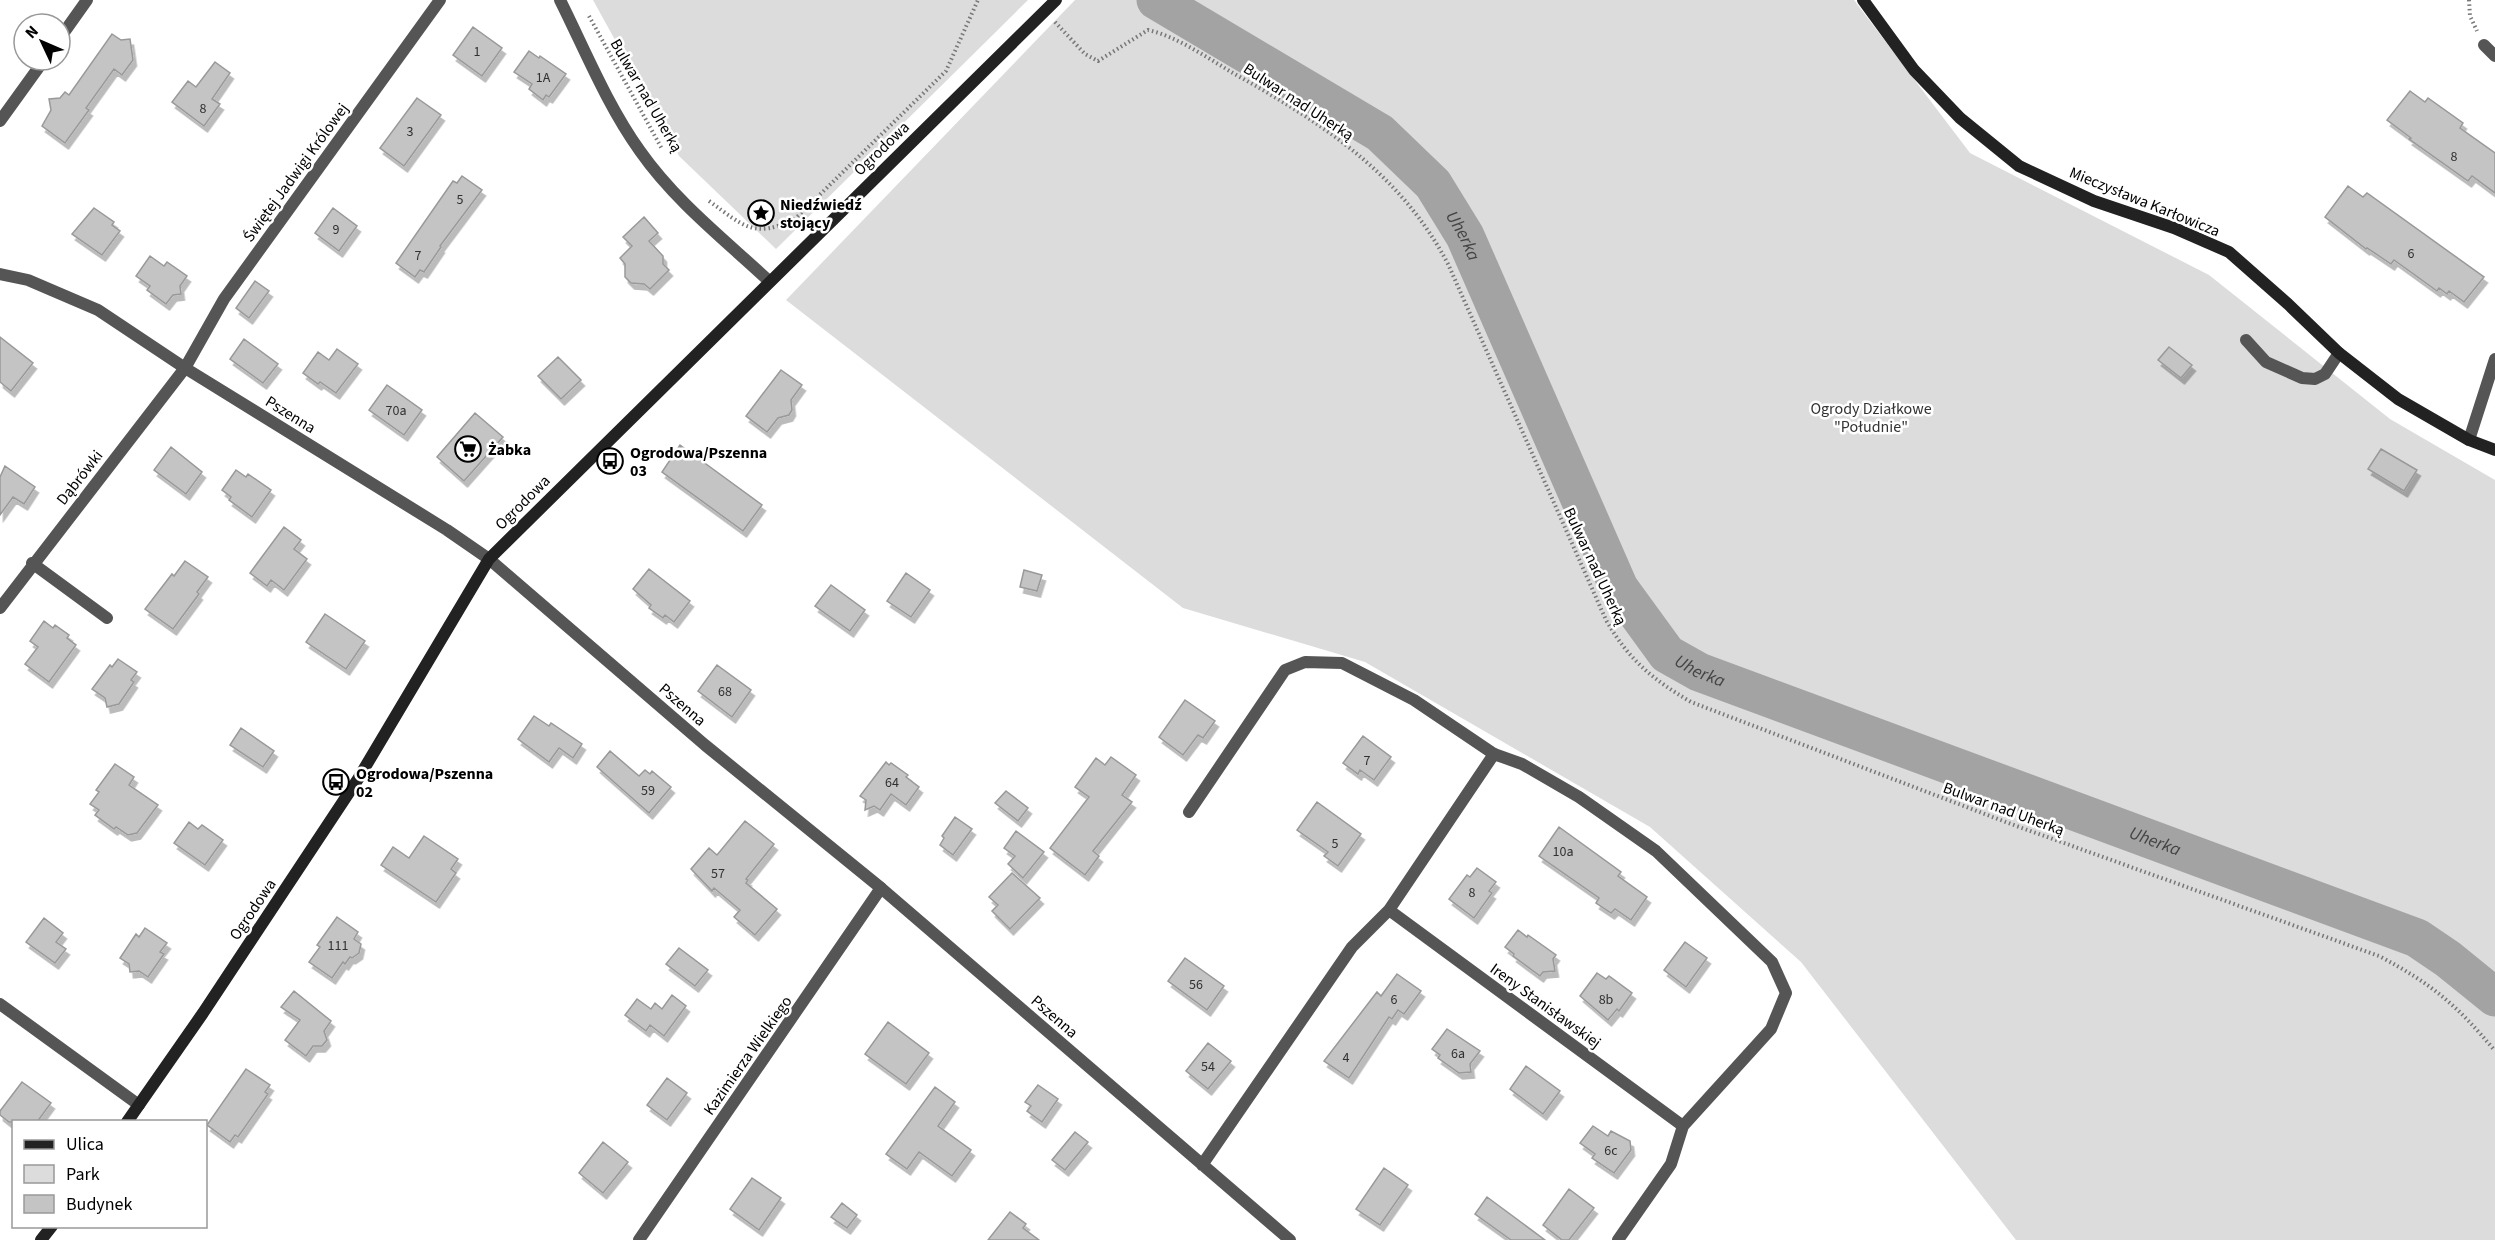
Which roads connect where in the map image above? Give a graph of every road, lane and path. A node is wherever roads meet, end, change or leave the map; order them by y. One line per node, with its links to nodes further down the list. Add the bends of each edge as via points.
1 (87, 0): 9 (street)
2 (440, 0): 22 (street, Świętej Jadwigi Królowej, via 224,299)
3 (560, 0): 18 (street, via 620,120 641,153 675,193)
4 (978, 0): 16 (path, via 946,70 795,219 760,231 736,221)
5 (1056, 0): 18 (street, Ogrodowa)
6 (1863, 0): 20 (street, Mieczysława Karłowicza, via 1914,70 1960,118 2019,166 2094,201 2174,228 2229,252)
7 (2469, 0): 11 (path, via 2470,16)
8 (585, 10): 15 (path, Bulwar nad Uherką)
9 (72, 21)
10 (1055, 21): 34 (path, Bulwar nad Uherką, via 1085,54 1098,61 1148,30 1185,45 1339,137 1412,207 1448,264 1606,620 1648,675 1691,702 2011,824 2379,956 2413,974 2452,1003)
11 (2484, 45): 12 (street)
12 (2495, 56)
13 (35, 72): 14 (street)
14 (0, 121)
15 (665, 155)
16 (708, 201)
17 (0, 274): 22 (street, Pszenna, via 28,280 98,310)
18 (769, 281): 25 (street, Ogrodowa)
19 (2246, 340): 20 (street, via 2266,362 2302,378 2315,379 2325,374)
20 (2338, 353): 23 (street, Mieczysława Karłowicza, via 2398,399)
21 (2495, 359): 23 (street)
22 (185, 368): 25 (street, Pszenna); 26 (street, Dąbrówki)
23 (2469, 441): 24 (street, Mieczysława Karłowicza)
24 (2495, 450)
25 (489, 559): 31 (street, Pszenna, via 705,745); 35 (street, Ogrodowa, via 358,779)
26 (32, 563): 27 (street, Dąbrówki); 28 (street)
27 (0, 608)
28 (107, 618)
29 (1494, 754): 30 (street, via 1414,700 1342,663 1305,662 1285,670); 32 (street); 37 (street, via 1522,764 1579,797 1656,851 1772,962 1786,993 1771,1029)
30 (1189, 812)
31 (881, 888): 38 (street, Pszenna); 41 (street, Kazimierza Wielkiego)
32 (1389, 910): 37 (street, Ireny Stanisławskiej); 38 (street, via 1352,947)
33 (0, 1004): 35 (street)
34 (2495, 1051)
35 (139, 1105): 36 (street, Ogrodowa)
36 (128, 1120)
37 (1683, 1126): 43 (street, via 1671,1164)
38 (1202, 1165): 42 (street, Pszenna)
39 (51, 1228): 40 (street)
40 (42, 1240)
41 (639, 1240)
42 (1290, 1240)
43 (1618, 1240)

